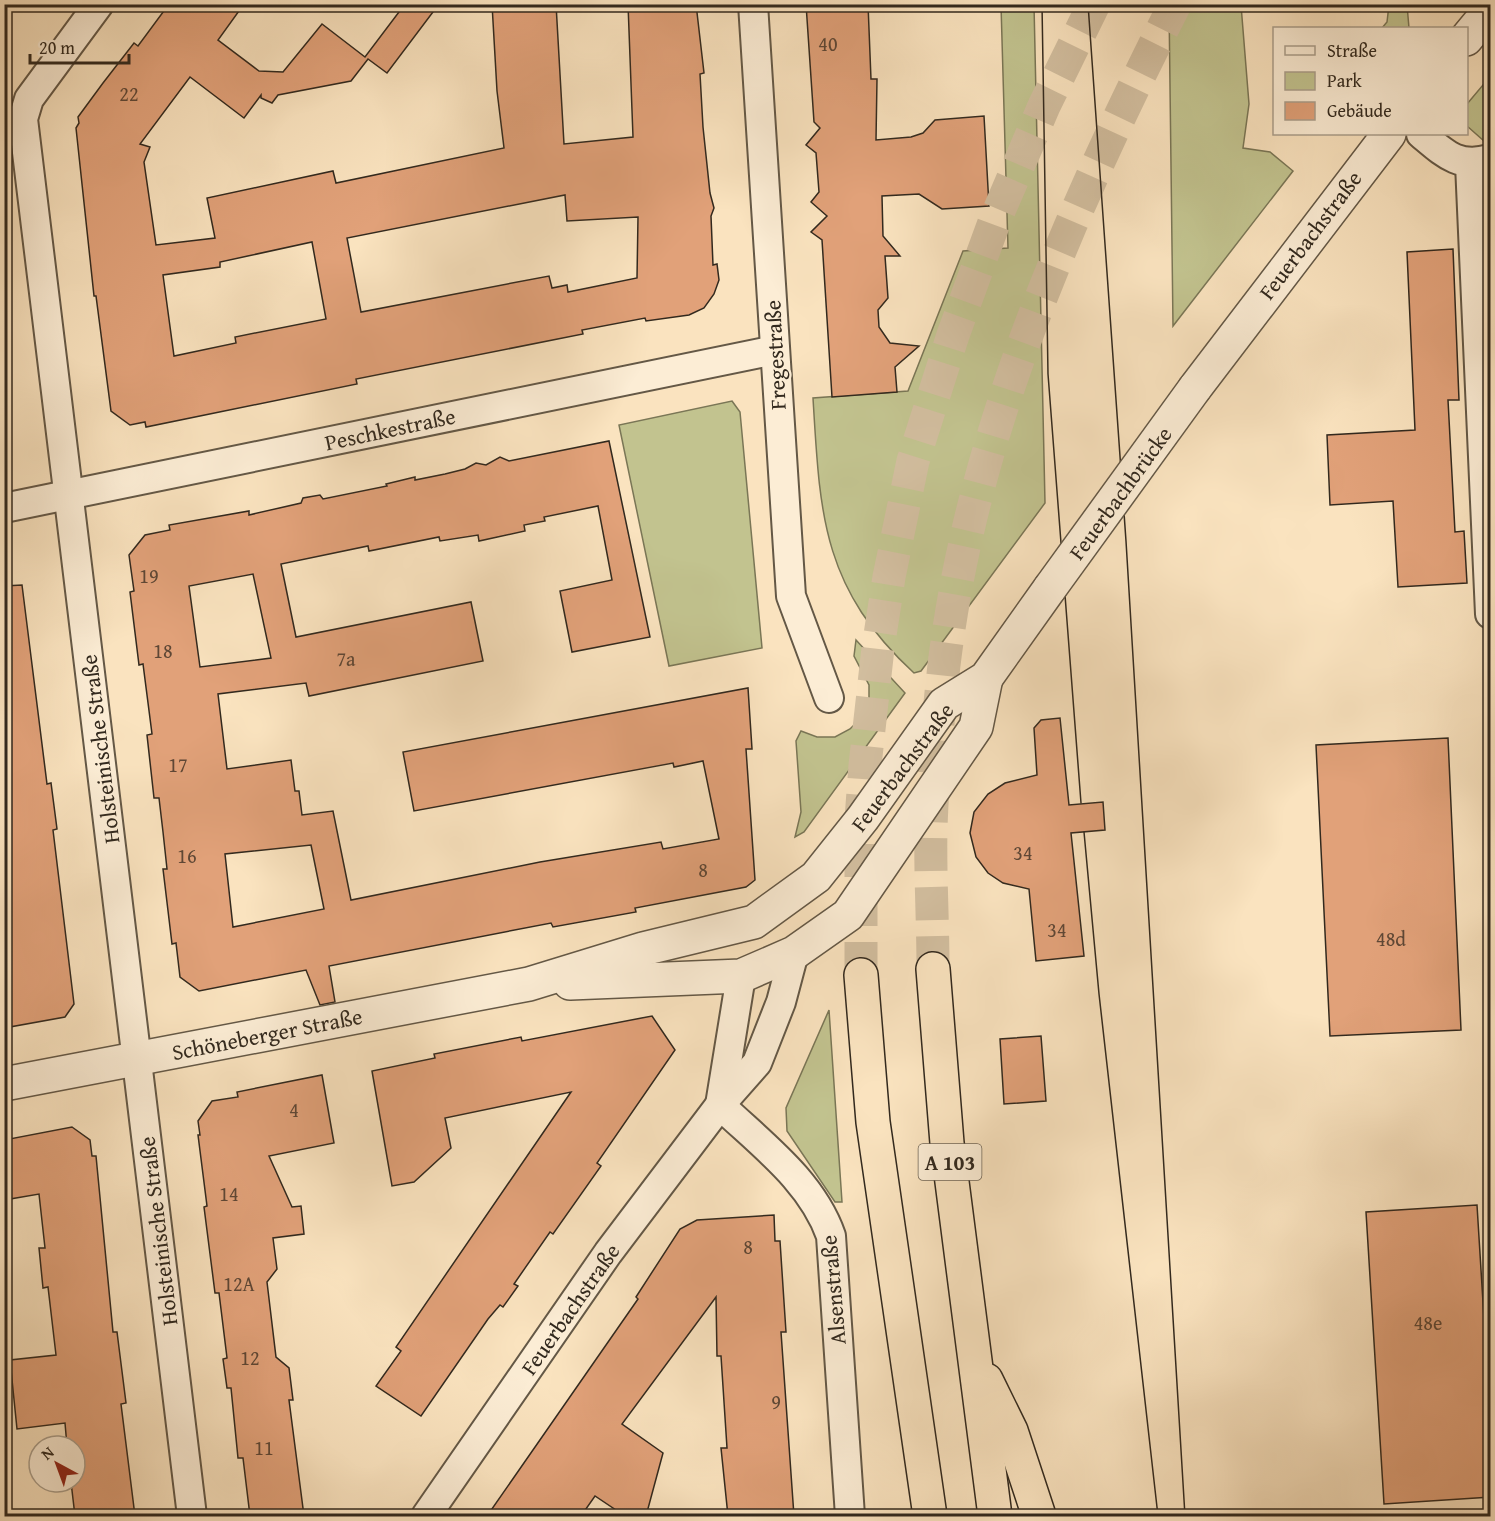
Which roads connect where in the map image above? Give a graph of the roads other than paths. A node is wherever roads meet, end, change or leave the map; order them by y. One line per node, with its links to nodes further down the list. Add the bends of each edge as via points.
1 (99, 4): 10 (street, Holsteinische Straße, via 29,99 23,119)
2 (753, 4): 9 (street, Fregestraße)
3 (1491, 10): 4 (street)
4 (1468, 38)
5 (1388, 135): 8 (street, Feuerbachstraße)
6 (1422, 135): 7 (street, via 1451,157)
7 (1480, 162): 12 (street)
8 (1255, 308): 13 (street, Feuerbachbrücke, bridge)
9 (775, 350): 10 (street, Peschkestraße); 14 (street, Fregestraße, via 791,596)
10 (68, 495): 11 (street, Peschkestraße); 21 (street, Holsteinische Straße)
11 (4, 508)
12 (1491, 614)
13 (986, 678): 15 (street, Feuerbachstraße, via 944,704 816,877); 16 (street, Feuerbachstraße, via 976,727 865,892 848,915)
14 (829, 698)
15 (754, 922): 16 (street); 19 (street, Feuerbachstraße); 20 (street, Schöneberger Straße)
16 (794, 953): 19 (street, Feuerbachstraße); 23 (street, Feuerbachstraße, via 781,1002 757,1063)
17 (933, 969): 24 (highway, A 103, via 947,1143)
18 (861, 975): 25 (highway, via 873,1122)
19 (741, 976): 20 (street, Schöneberger Straße); 23 (street, Feuerbachstraße)
20 (529, 984): 21 (street, Schöneberger Straße)
21 (137, 1059): 22 (street, Schöneberger Straße); 26 (street, Holsteinische Straße)
22 (4, 1084)
23 (720, 1105): 27 (street, Feuerbachstraße, via 608,1253); 28 (street, Alsenstraße, via 800,1181 824,1215 831,1236)
24 (974, 1354): 31 (highway, A 103); 32 (highway, via 1011,1431)
25 (916, 1419): 29 (highway); 30 (highway)
26 (192, 1516)
27 (426, 1516)
28 (850, 1516)
29 (908, 1516)
30 (930, 1516)
31 (995, 1516)
32 (1039, 1516)

